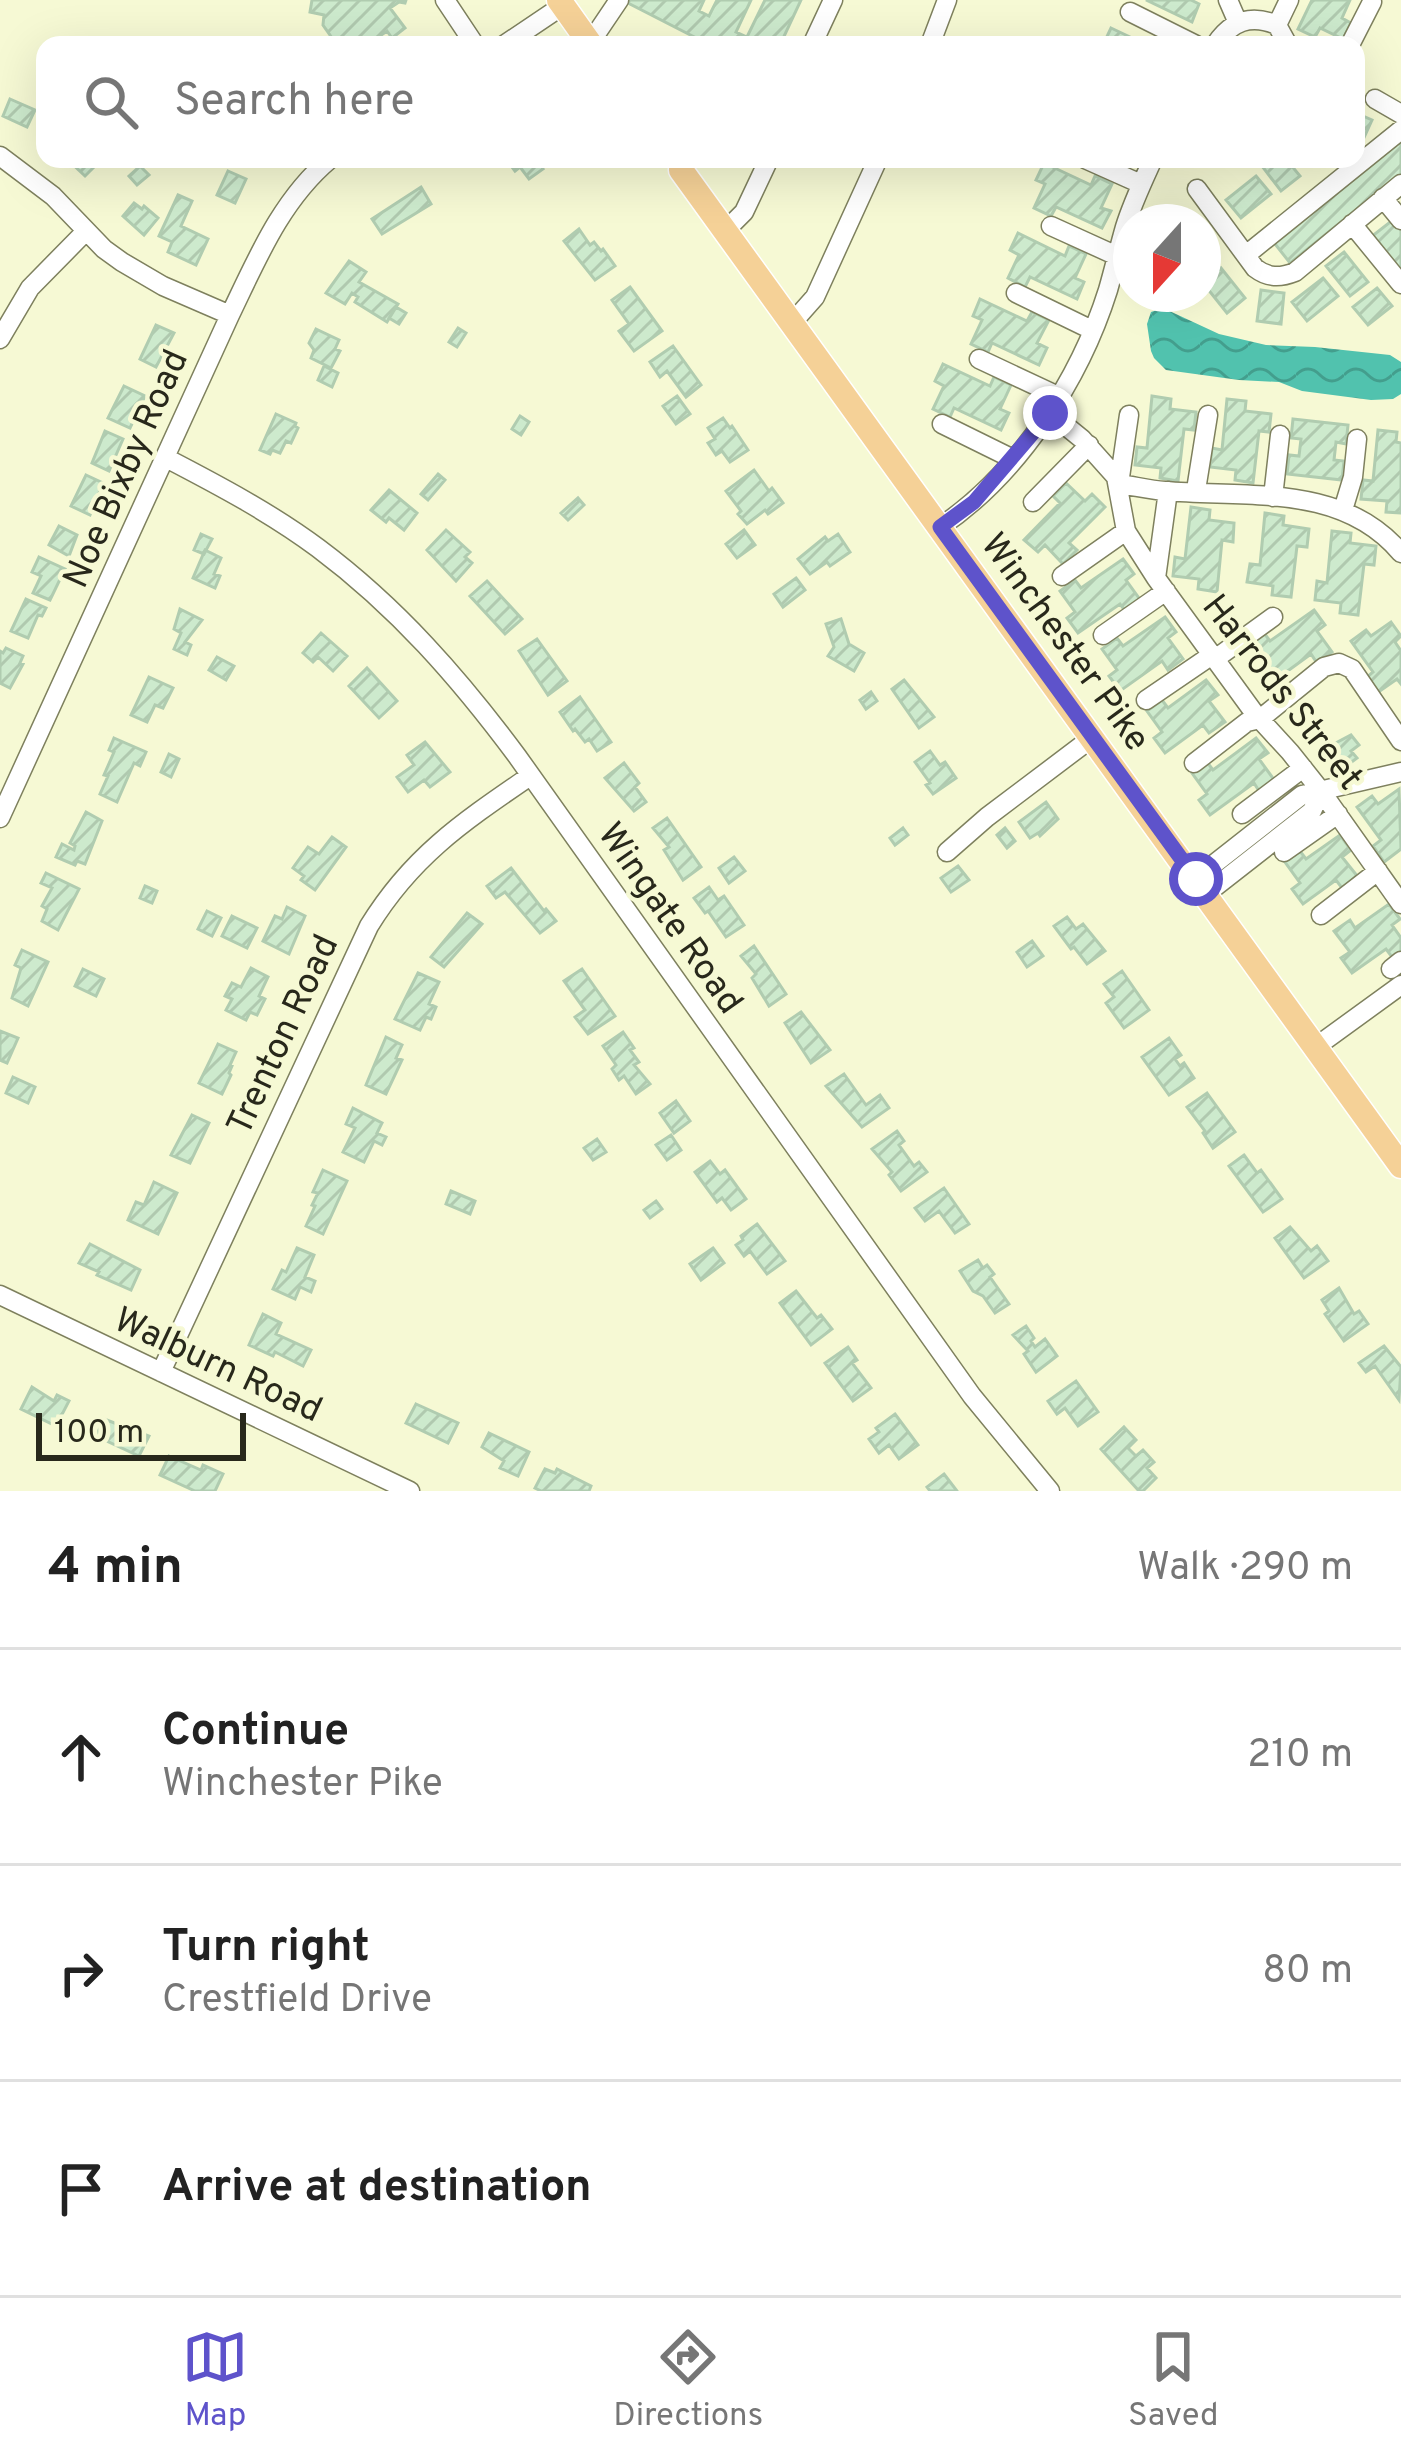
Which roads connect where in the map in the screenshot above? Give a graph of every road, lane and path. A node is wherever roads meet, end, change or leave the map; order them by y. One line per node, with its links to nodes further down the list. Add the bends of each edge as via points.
1 (445, 0): 12 (street)
2 (619, 0): 15 (street)
3 (833, 0): 16 (street)
4 (947, 0): 17 (street)
5 (1228, 0): 10 (street)
6 (1289, 0): 11 (street)
7 (1372, 2): 21 (street)
8 (561, 3): 13 (street); 14 (main road)
9 (1130, 12): 18 (street)
10 (1238, 22): 11 (street); 19 (street)
11 (1277, 26): 20 (street)
12 (469, 36)
13 (516, 36)
14 (585, 36)
15 (596, 36)
16 (816, 36)
17 (933, 36)
18 (1178, 36)
19 (1222, 36)
20 (1283, 36)
21 (1355, 36)
22 (1375, 100): 23 (street)
23 (1401, 114)
24 (1401, 130): 26 (street)
25 (0, 156): 42 (street)
26 (1365, 159)
27 (320, 168): 49 (street, Noe Bixby Road, via 286,207)
28 (679, 168): 43 (main road, Winchester Pike)
29 (765, 168): 43 (street)
30 (874, 168): 50 (street, via 815,297)
31 (1105, 168): 34 (street)
32 (1149, 168): 34 (street)
33 (1354, 168): 45 (street)
34 (1141, 184): 38 (street)
35 (1401, 184): 37 (street)
36 (1197, 189): 45 (street)
37 (1383, 198): 39 (street); 40 (street)
38 (1133, 204)
39 (1401, 220)
40 (1352, 224): 45 (street, via 1286,275 1264,274); 47 (street)
41 (1051, 226): 44 (street)
42 (86, 231): 49 (street, via 122,262); 52 (street, via 30,287)
43 (725, 231): 50 (main road, Winchester Pike)
44 (1113, 254)
45 (1246, 255)
46 (1113, 270): 51 (street)
47 (1401, 284)
48 (1016, 293): 51 (street)
49 (230, 315): 61 (street, Noe Bixby Road)
50 (792, 322): 69 (main road, Winchester Pike)
51 (1092, 330): 54 (street)
52 (0, 339)
53 (979, 359): 54 (street, Harrods Street)
54 (1055, 405): 60 (street, Harrods Street); 62 (street)
55 (1129, 415): 63 (street)
56 (1208, 416): 64 (street)
57 (942, 424): 62 (street)
58 (1280, 435): 66 (street)
59 (1357, 440): 68 (street)
60 (1089, 445): 63 (street, Harrods Street); 67 (street)
61 (166, 458): 84 (street, Wingate Road, via 315,545 394,611 482,708); 88 (street, Noe Bixby Road)
62 (1012, 459): 69 (street)
63 (1119, 484): 65 (street); 70 (street, Harrods Street)
64 (1196, 490): 65 (street); 66 (street)
65 (1168, 491): 73 (street, Harrods Street)
66 (1273, 497): 68 (street)
67 (1033, 502)
68 (1343, 510): 71 (street)
69 (940, 527): 79 (main road, Winchester Pike)
70 (1126, 531): 72 (street); 73 (street, Harrods Street)
71 (1398, 541)
72 (1062, 577)
73 (1161, 584): 75 (street); 76 (street, Harrods Street)
74 (1273, 617): 76 (street)
75 (1103, 634)
76 (1214, 657): 77 (street); 78 (street, Harrods Street)
77 (1146, 700)
78 (1260, 719): 80 (street, via 1324,667 1346,664); 81 (street); 82 (street, Harrods Street)
79 (1093, 737): 89 (street); 92 (main road, Winchester Pike)
80 (1401, 741)
81 (1194, 763)
82 (1303, 768): 85 (street, Harrods Street); 86 (street)
83 (1401, 772): 85 (street)
84 (530, 776): 99 (street, Trenton Road, via 424,855 391,890); 101 (street, Wingate Road, via 972,1396)
85 (1321, 791): 87 (street, Harrods Street); 92 (street, via 1312,811)
86 (1242, 814)
87 (1338, 814): 90 (street); 91 (street, Harrods Street)
88 (0, 818)
89 (947, 852)
90 (1284, 853)
91 (1378, 872): 93 (street, Harrods Street); 94 (street)
92 (1201, 886): 96 (main road, Winchester Pike)
93 (1401, 904)
94 (1321, 915)
95 (1398, 972): 96 (street)
96 (1317, 1046): 97 (main road, Winchester Pike)
97 (1401, 1166)
98 (0, 1295): 99 (street, Walburn Road)
99 (161, 1372): 100 (street, Walburn Road)
100 (410, 1491)
101 (1050, 1491)

